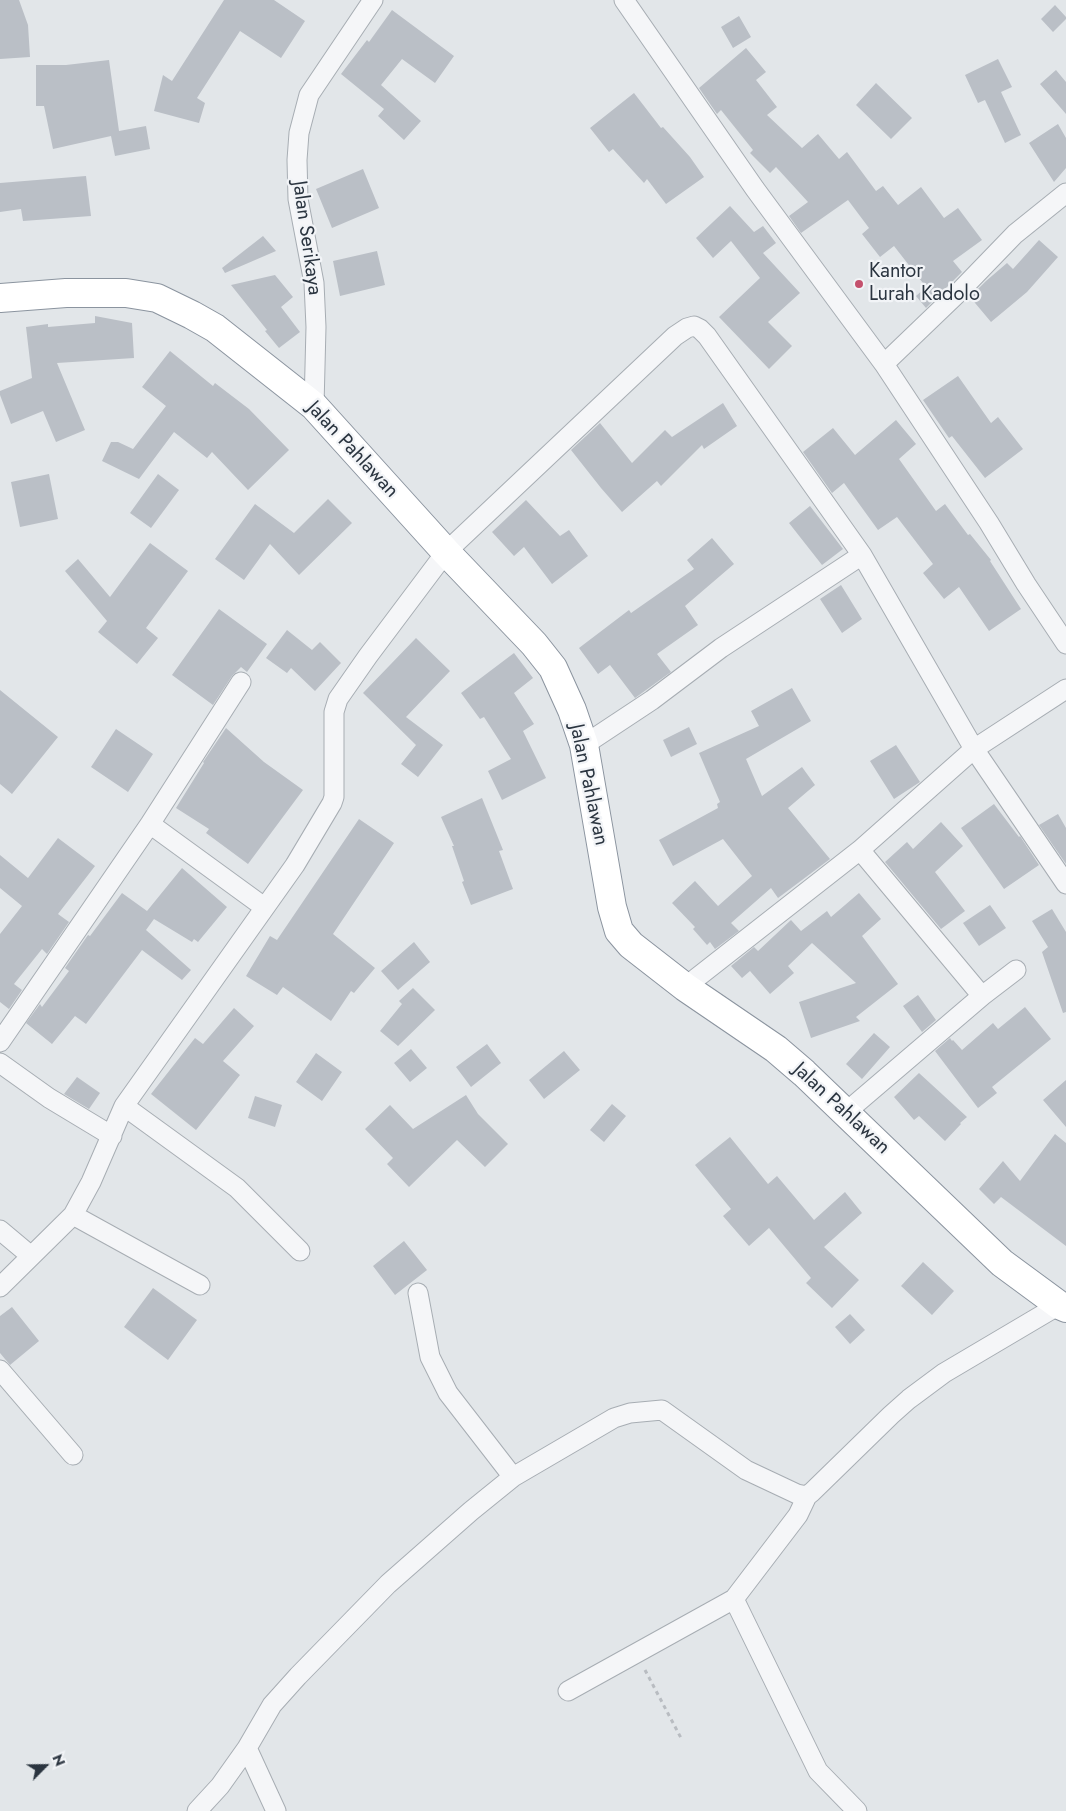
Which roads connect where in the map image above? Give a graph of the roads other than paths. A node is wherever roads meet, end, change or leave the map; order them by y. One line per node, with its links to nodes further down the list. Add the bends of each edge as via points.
1 (373, 0): 6 (street, Jalan Serikaya, via 309,95 299,133 296,160 298,199 314,283)
2 (624, 0): 5 (street, via 744,173)
3 (1066, 193): 5 (street, via 1015,234)
4 (0, 298): 6 (highway, Jalan Pahlawan, via 74,293 126,293 156,298 215,328)
5 (884, 364): 9 (street)
6 (314, 406): 7 (highway, Jalan Pahlawan)
7 (446, 552): 8 (street, via 676,336 694,326 707,336); 12 (highway, Jalan Pahlawan, via 553,668); 17 (street, via 338,699 334,712 332,803 295,865)
8 (862, 554): 12 (street); 13 (street)
9 (1066, 644)
10 (241, 682): 14 (street)
11 (1066, 689): 13 (street)
12 (584, 745): 19 (highway, Jalan Pahlawan, via 615,922 631,945)
13 (974, 749): 15 (street); 16 (street)
14 (150, 824): 17 (street); 21 (street)
15 (860, 850): 19 (street); 20 (street)
16 (1066, 884)
17 (264, 907): 23 (street)
18 (1016, 970): 20 (street)
19 (685, 987): 24 (highway, Jalan Pahlawan, via 776,1049)
20 (982, 996): 24 (street)
21 (0, 1042)
22 (0, 1063): 25 (street, via 49,1098)
23 (124, 1106): 25 (street); 28 (street, via 237,1188)
24 (845, 1112): 33 (highway, Jalan Pahlawan, via 1002,1263)
25 (112, 1136): 26 (street)
26 (73, 1215): 29 (street); 30 (street)
27 (0, 1230): 29 (street)
28 (300, 1251)
29 (31, 1256): 31 (street)
30 (200, 1285)
31 (0, 1287)
32 (418, 1293): 36 (street, via 430,1357 448,1393)
33 (1062, 1307): 37 (street, via 944,1373 891,1415)
34 (0, 1370): 35 (street)
35 (73, 1455)
36 (513, 1477): 37 (street, via 614,1418 662,1410 746,1470); 40 (street, via 388,1584 272,1705)
37 (807, 1496): 38 (street, via 798,1516)
38 (734, 1598): 39 (street); 43 (street, via 818,1771)
39 (568, 1691)
40 (247, 1748): 41 (street); 42 (street)
41 (197, 1811)
42 (276, 1811)
43 (857, 1811)

